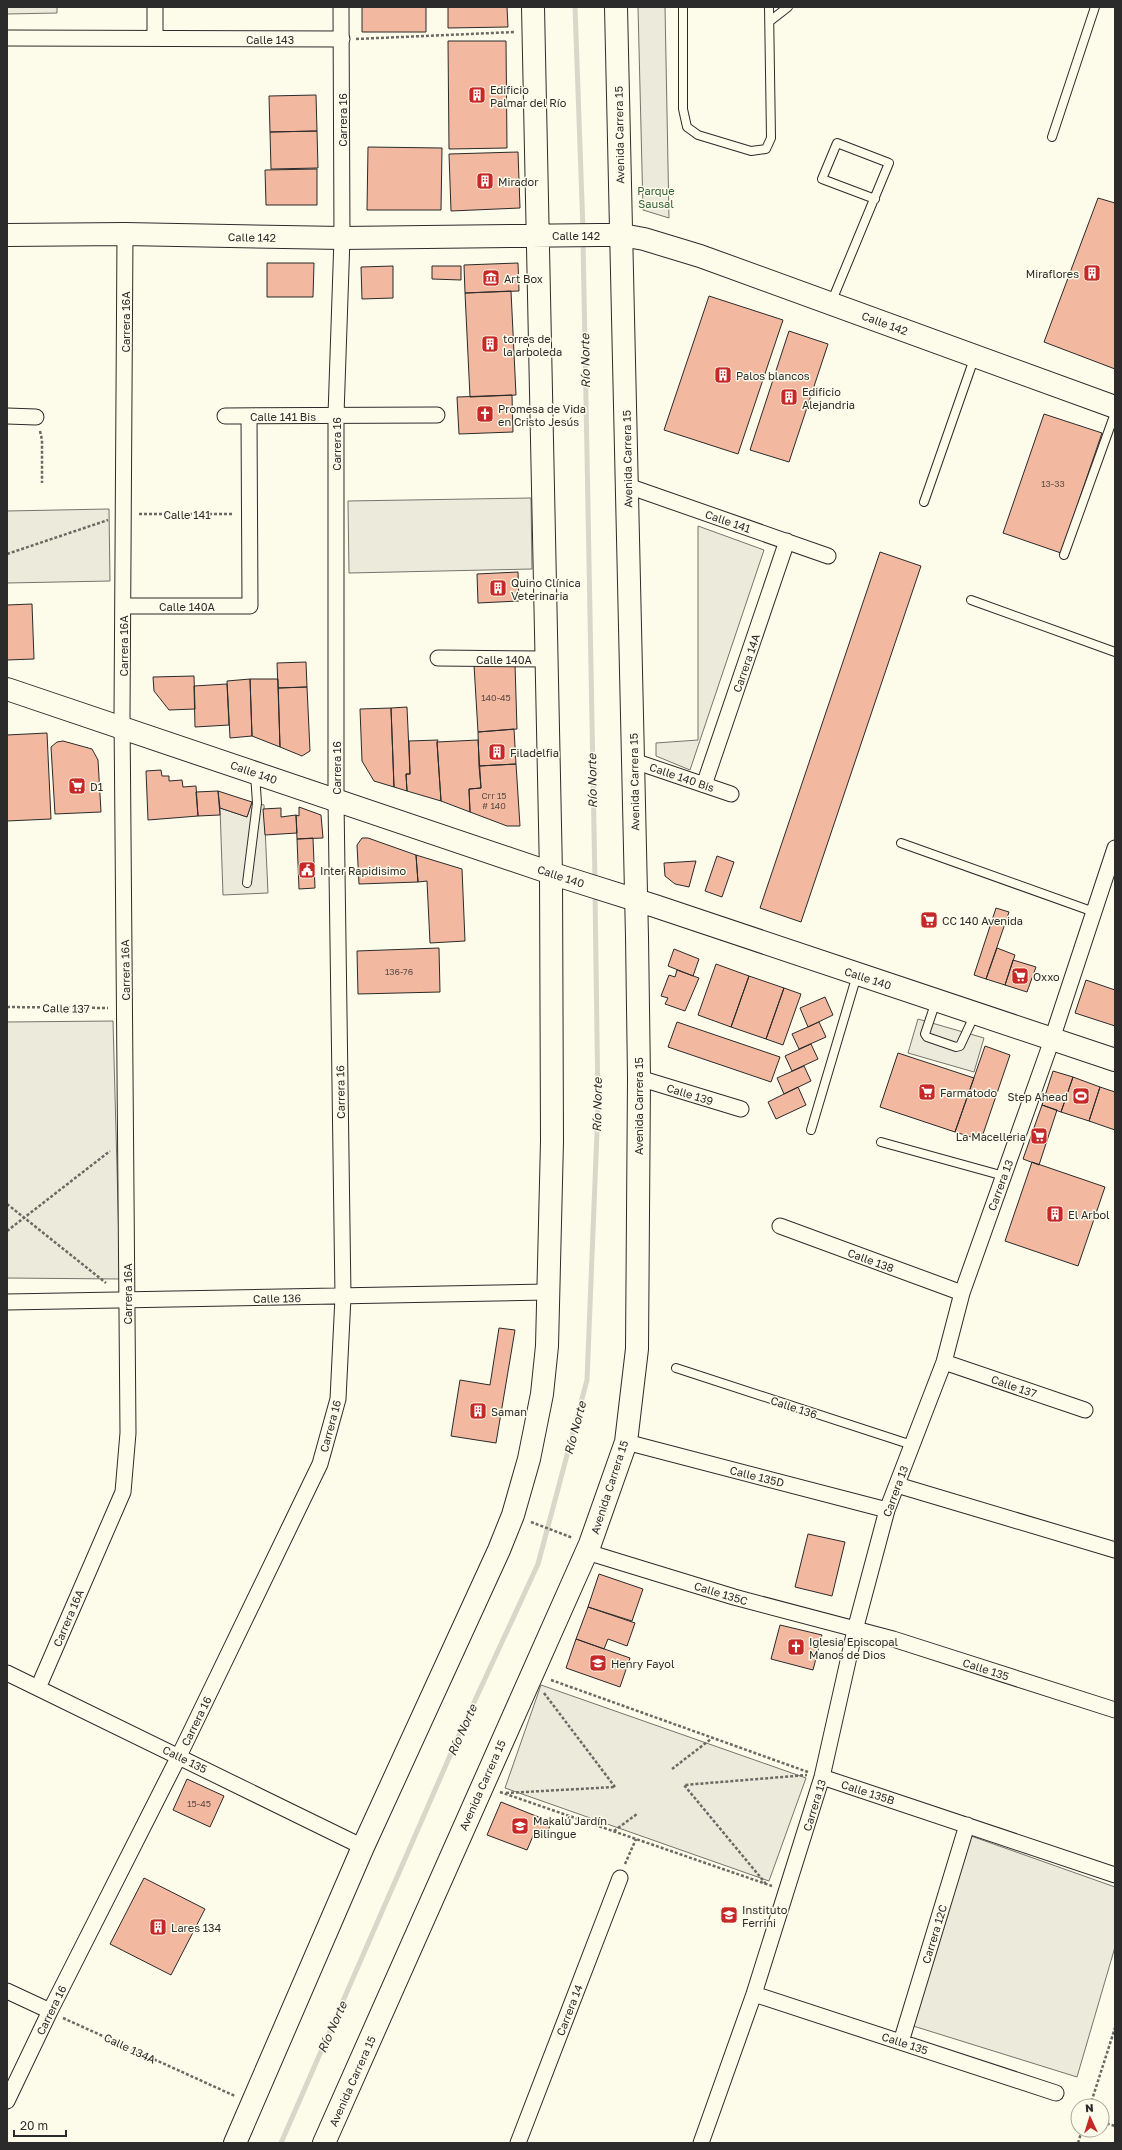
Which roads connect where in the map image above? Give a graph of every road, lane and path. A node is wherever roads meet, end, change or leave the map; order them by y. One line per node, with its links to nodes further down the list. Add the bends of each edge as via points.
1 (155, 7): 12 (street)
2 (341, 7): 13 (street, Carrera 16)
3 (533, 7): 10 (main road)
4 (616, 7): 19 (main road, Avenida Carrera 15)
5 (683, 7): 9 (lane, via 683,109 687,128 698,135 751,151 766,148 771,138)
6 (769, 7): 9 (lane)
7 (788, 7): 9 (lane)
8 (1095, 7): 14 (lane)
9 (770, 21)
10 (534, 32): 13 (path); 18 (main road)
11 (7, 38): 12 (street, Calle 143)
12 (155, 38): 13 (street, Calle 143)
13 (342, 39): 20 (street, Carrera 16)
14 (1052, 137)
15 (874, 199): 15 (lane, via 889,163 837,143 822,179); 21 (lane)
16 (125, 234): 17 (main road, Calle 142); 20 (main road, Calle 142); 34 (street, Carrera 16A)
17 (7, 235)
18 (544, 235): 19 (main road, Calle 142); 20 (main road, Calle 142); 44 (main road)
19 (616, 235): 21 (main road, Calle 142, via 670,246); 32 (main road, Avenida Carrera 15)
20 (342, 238): 25 (street, Carrera 16)
21 (831, 303): 22 (main road, Calle 142)
22 (975, 355): 23 (main road, Calle 142); 33 (lane)
23 (1115, 407)
24 (1115, 413): 38 (lane)
25 (336, 415): 26 (street, Calle 141 Bis); 29 (street, Calle 141 Bis); 51 (street, Carrera 16)
26 (437, 415)
27 (7, 416): 30 (street)
28 (225, 416): 29 (street, Calle 141 Bis)
29 (249, 416): 35 (street)
30 (36, 417): 31 (path, via 42,440)
31 (42, 483)
32 (628, 486): 36 (street, Calle 141); 47 (main road, Avenida Carrera 15)
33 (924, 502)
34 (124, 514): 35 (path, Calle 141); 37 (path, Calle 141); 41 (street, Carrera 16A)
35 (250, 514): 41 (street, Calle 140A, via 250,606)
36 (787, 542): 39 (street, Calle 141); 49 (street, Carrera 14A)
37 (7, 554)
38 (1064, 555)
39 (828, 556)
40 (971, 600): 42 (lane)
41 (123, 606): 46 (street, Carrera 16A)
42 (1115, 652)
43 (438, 658): 44 (street, Calle 140A)
44 (547, 659): 54 (main road)
45 (7, 689): 46 (main road, Calle 140)
46 (122, 728): 48 (main road, Calle 140); 61 (street, Carrera 16A)
47 (634, 761): 49 (street, Calle 140 Bis); 56 (main road, Avenida Carrera 15)
48 (255, 773): 51 (main road, Calle 140); 55 (lane, via 257,803)
49 (704, 785): 50 (street, Calle 140 Bis)
50 (731, 794)
51 (336, 800): 54 (main road, Calle 140); 77 (street, Carrera 16)
52 (901, 843): 57 (lane)
53 (1115, 848): 57 (street, Carrera 13)
54 (557, 875): 56 (main road, Calle 140); 75 (main road)
55 (247, 883)
56 (631, 898): 58 (main road, Calle 140); 65 (main road, Avenida Carrera 15)
57 (1094, 912): 63 (street, Carrera 13)
58 (857, 974): 59 (main road, Calle 140); 67 (lane)
59 (937, 1001): 62 (main road, Calle 140); 62 (lane, via 925,1034 956,1047 960,1046)
60 (7, 1007): 61 (path, Calle 137)
61 (125, 1008): 68 (street, Carrera 16A)
62 (976, 1014): 63 (main road, Calle 140)
63 (1052, 1039): 64 (main road, Calle 140); 70 (street, Carrera 13)
64 (1115, 1060)
65 (639, 1078): 66 (street, Calle 139); 83 (main road, Avenida Carrera 15, via 637,1350)
66 (741, 1109)
67 (812, 1130)
68 (126, 1139): 72 (path); 78 (street, Carrera 16A)
69 (881, 1142): 70 (lane)
70 (1004, 1176): 76 (street, Carrera 13)
71 (7, 1204): 72 (path)
72 (24, 1218): 74 (path); 78 (path)
73 (780, 1226): 76 (street, Calle 138)
74 (7, 1231)
75 (547, 1292): 77 (street, Calle 136); 105 (main road, via 547,1346 542,1394 529,1459 513,1515)
76 (962, 1293): 80 (street, Carrera 13)
77 (343, 1297): 78 (street, Calle 136); 96 (street, Carrera 16, via 338,1399 320,1464)
78 (127, 1300): 79 (street, Calle 136); 93 (street, Carrera 16A, via 128,1433 123,1492)
79 (7, 1302)
80 (944, 1362): 82 (street, Calle 137); 84 (street, Carrera 13)
81 (676, 1368): 84 (lane, Calle 136)
82 (1085, 1410)
83 (626, 1442): 86 (street, Calle 135D); 88 (main road, Avenida Carrera 15)
84 (912, 1445): 85 (street, Carrera 13)
85 (897, 1485): 86 (street, Carrera 13); 89 (street)
86 (887, 1510): 90 (street, Carrera 13)
87 (530, 1522): 88 (path)
88 (580, 1545): 90 (street, Calle 135C, via 734,1597); 92 (main road, Avenida Carrera 15)
89 (1115, 1550)
90 (855, 1630): 94 (street, Calle 135, via 893,1639); 98 (street, Carrera 13)
91 (7, 1673): 93 (street, Calle 135)
92 (530, 1679): 95 (path, via 540,1676); 100 (path, via 537,1684 615,1787); 120 (main road, Avenida Carrera 15)
93 (38, 1688): 96 (street, Calle 135)
94 (1115, 1710)
95 (711, 1739): 97 (path); 98 (path)
96 (179, 1756): 105 (street, Calle 135); 112 (street, Carrera 16)
97 (672, 1769)
98 (818, 1776): 102 (street, Calle 135B); 108 (path, via 684,1786); 109 (street, Carrera 13)
99 (498, 1791): 100 (path)
100 (504, 1793): 103 (path)
101 (637, 1814): 103 (path)
102 (967, 1825): 106 (street, Calle 135B); 114 (street, Carrera 12C)
103 (614, 1831): 104 (path)
104 (636, 1839): 107 (path); 108 (path)
105 (363, 1847): 118 (main road)
106 (1115, 1875)
107 (620, 1878): 121 (street, Carrera 14)
108 (766, 1884): 109 (path)
109 (787, 1891): 111 (street, Carrera 13)
110 (7, 1991): 112 (street)
111 (754, 1994): 114 (street, Calle 135); 122 (street, Carrera 13)
112 (50, 2012): 117 (street, Carrera 16); 118 (path, Calle 134A)
113 (1115, 2028): 116 (path)
114 (901, 2042): 115 (street, Calle 135)
115 (1056, 2092)
116 (1093, 2098)
117 (7, 2101)
118 (253, 2104): 119 (main road)
119 (235, 2143)
120 (324, 2143)
121 (518, 2143)
122 (703, 2143)

